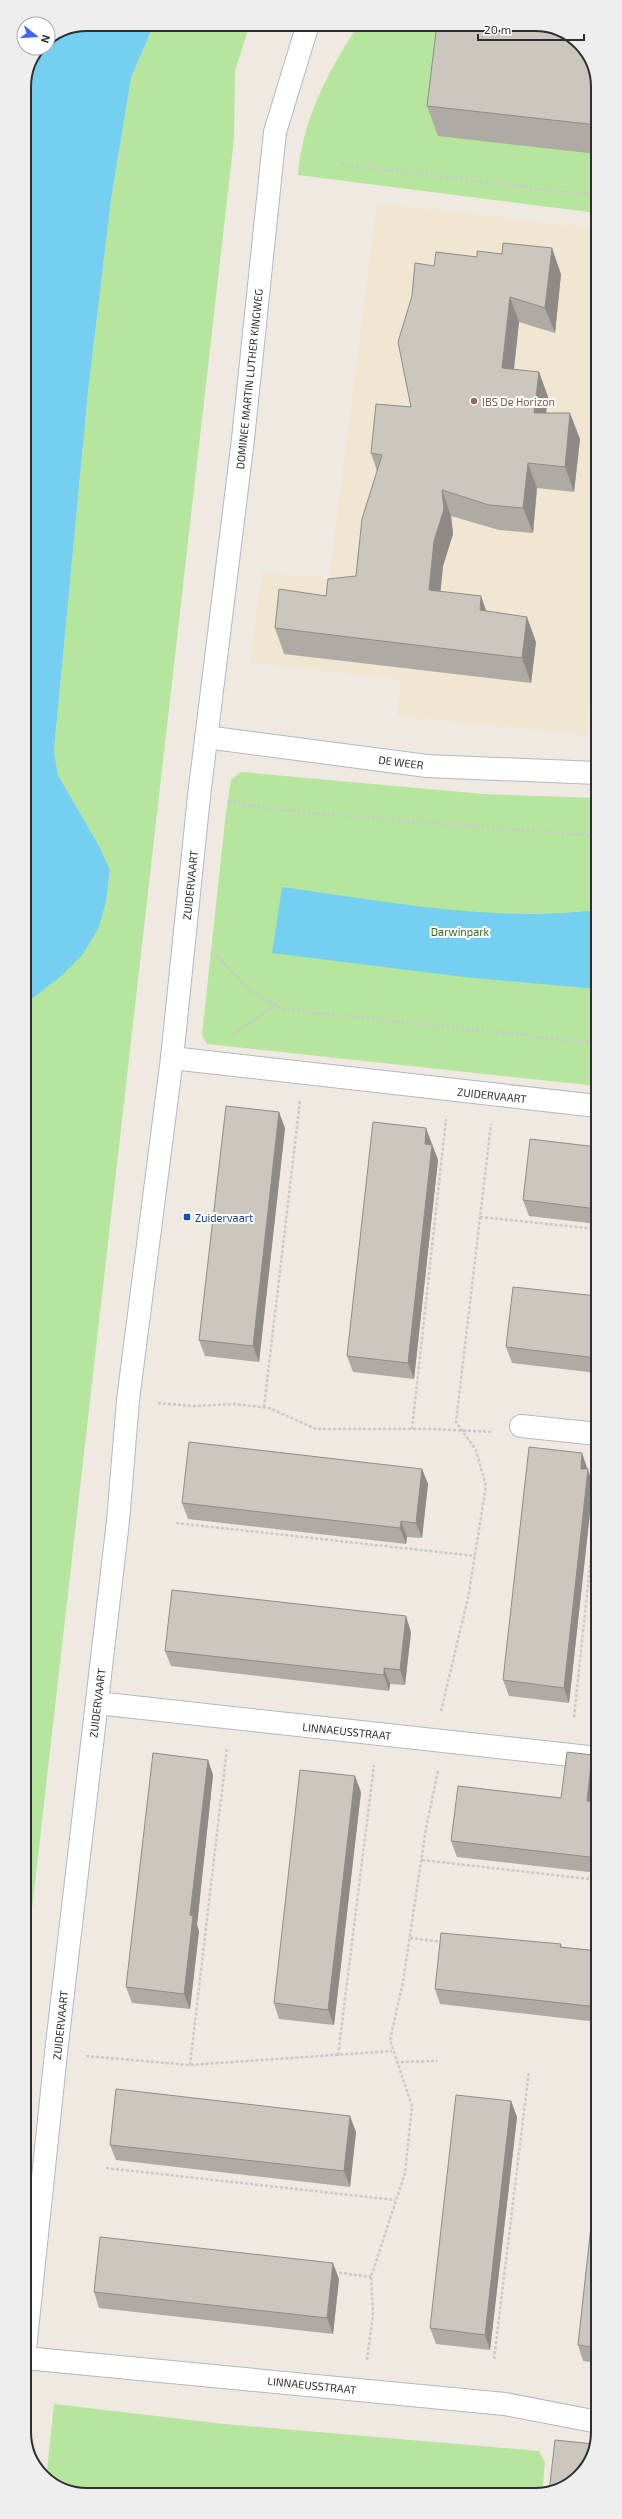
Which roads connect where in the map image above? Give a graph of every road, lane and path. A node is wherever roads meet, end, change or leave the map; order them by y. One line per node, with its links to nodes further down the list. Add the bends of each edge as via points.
1 (306, 31): 4 (street, DOMINEE MARTIN LUTHER KINGWEG, via 275,132 244,431)
2 (341, 164): 3 (path)
3 (591, 195)
4 (206, 737): 5 (street, DE WEER, via 426,766); 6 (street, ZUIDERVAART)
5 (591, 773)
6 (199, 796): 7 (path, via 290,811); 8 (street, ZUIDERVAART)
7 (591, 836)
8 (186, 922): 9 (path, via 250,991); 11 (street, ZUIDERVAART)
9 (275, 1005): 10 (path, via 282,1009); 12 (path)
10 (591, 1042)
11 (172, 1058): 12 (street, ZUIDERVAART); 19 (street, ZUIDERVAART)
12 (197, 1061): 13 (street, ZUIDERVAART)
13 (304, 1073): 14 (street, ZUIDERVAART); 20 (path)
14 (449, 1090): 15 (street, ZUIDERVAART); 22 (path)
15 (494, 1096): 16 (street, ZUIDERVAART); 17 (path)
16 (591, 1105)
17 (480, 1217): 18 (path); 23 (path, via 456,1422)
18 (591, 1228)
19 (128, 1400): 20 (path, via 193,1406 234,1404); 28 (street, ZUIDERVAART, via 118,1521)
20 (264, 1407): 22 (path, via 316,1429)
21 (521, 1426): 23 (path, via 494,1432); 24 (street)
22 (412, 1429): 23 (path)
23 (463, 1431): 26 (path, via 476,1450 486,1486)
24 (591, 1433)
25 (176, 1523): 26 (path)
26 (475, 1556): 30 (path)
27 (591, 1556): 29 (path)
28 (97, 1703): 30 (street, LINNAEUSSTRAAT); 43 (street, ZUIDERVAART)
29 (574, 1717)
30 (438, 1741): 32 (street, LINNAEUSSTRAAT); 37 (path)
31 (233, 1748): 47 (path, via 226,1748)
32 (591, 1757)
33 (366, 1764): 34 (path)
34 (374, 1765): 35 (path); 44 (path)
35 (381, 1765)
36 (431, 1771): 37 (path)
37 (438, 1772): 38 (path)
38 (422, 1860): 39 (path); 40 (path)
39 (591, 1879)
40 (410, 1938): 41 (path); 42 (path, via 390,2040)
41 (449, 1942)
42 (392, 2051): 44 (path); 46 (path)
43 (56, 2053): 47 (path); 53 (street, ZUIDERVAART)
44 (338, 2056): 47 (path)
45 (437, 2061): 46 (path)
46 (396, 2062): 50 (path, via 412,2106 405,2173)
47 (190, 2065)
48 (529, 2072): 55 (path)
49 (106, 2168): 50 (path)
50 (395, 2200): 52 (path)
51 (332, 2272): 52 (path)
52 (371, 2277): 56 (path, via 373,2314)
53 (31, 2292)
54 (31, 2359): 56 (street, LINNAEUSSTRAAT)
55 (494, 2359)
56 (363, 2390): 57 (street, LINNAEUSSTRAAT, via 505,2404)
57 (591, 2421)

